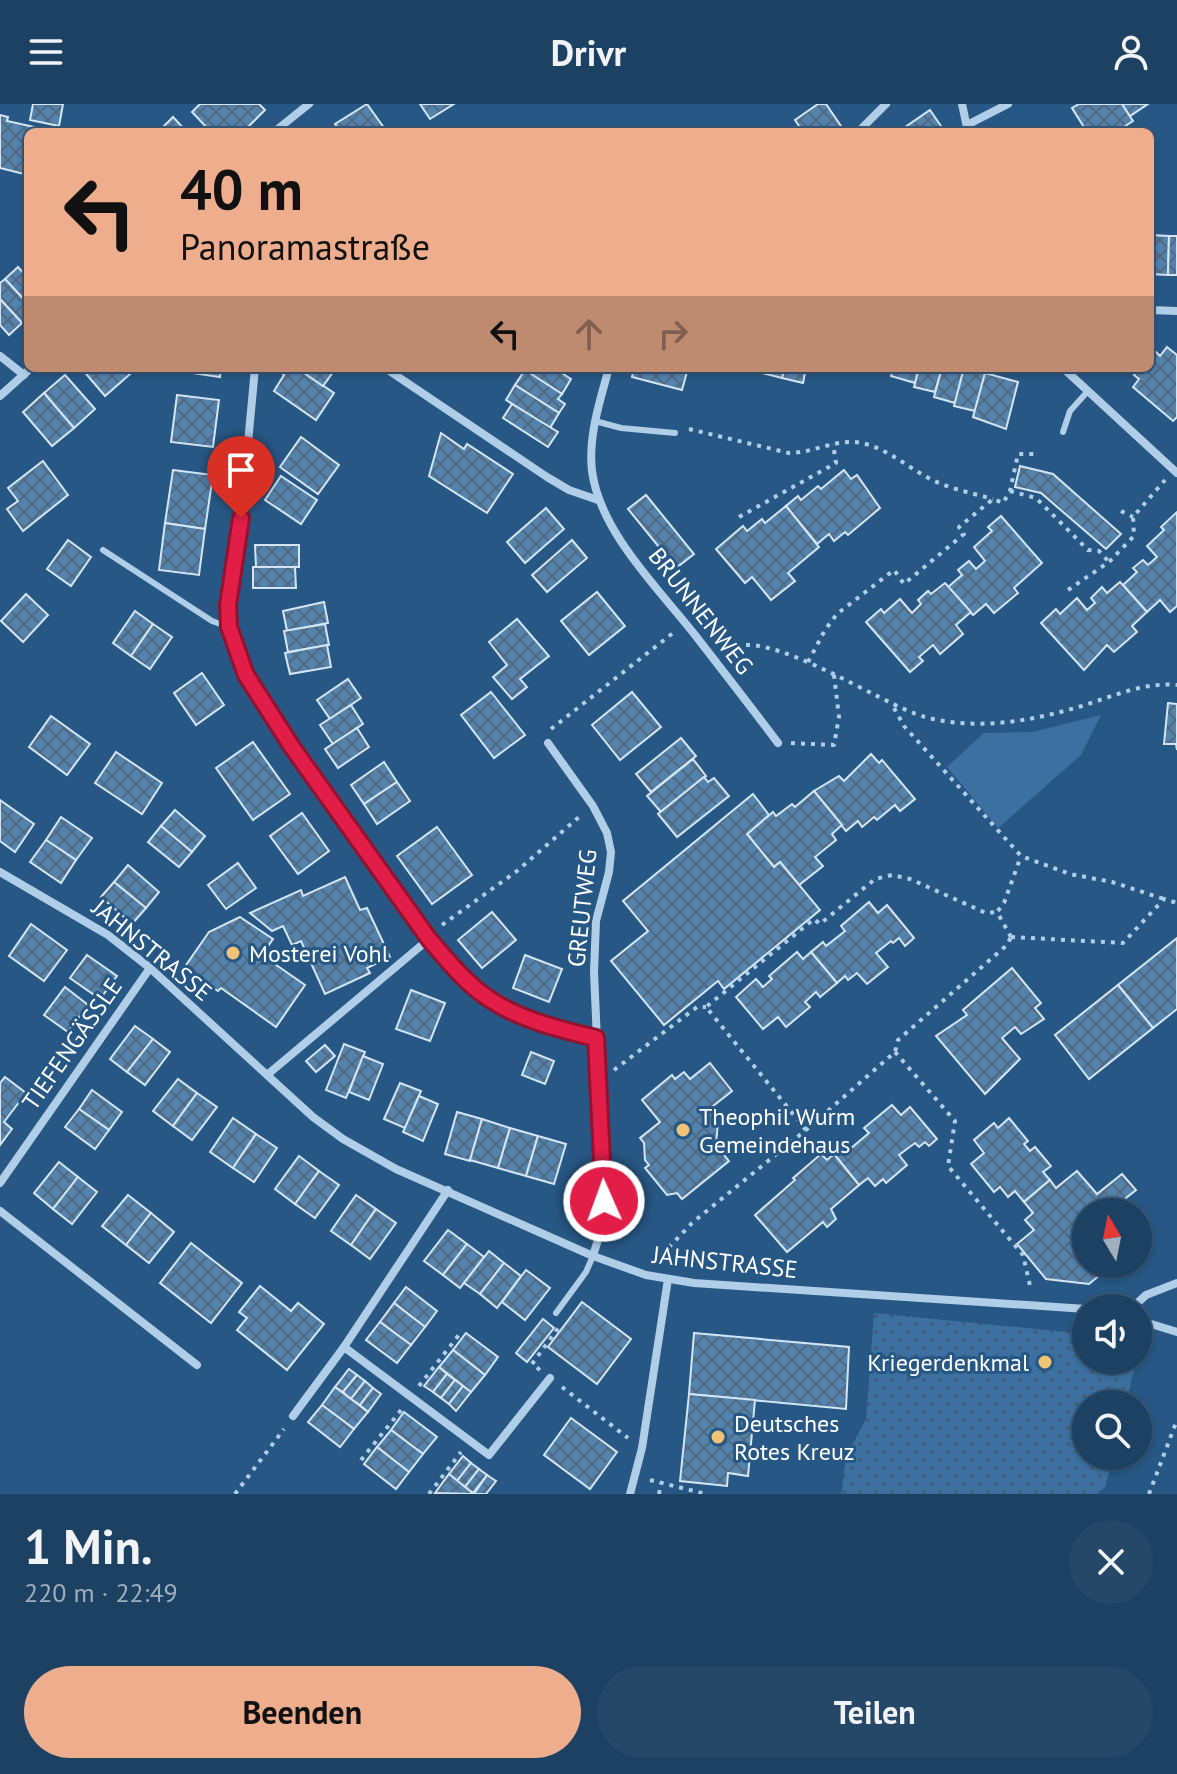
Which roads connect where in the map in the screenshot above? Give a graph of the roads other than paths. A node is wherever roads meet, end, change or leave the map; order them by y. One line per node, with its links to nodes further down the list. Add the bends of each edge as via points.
1 (309, 104): 5 (street)
2 (886, 104): 6 (street)
3 (962, 104): 7 (street)
4 (1008, 104): 7 (street)
5 (279, 128)
6 (862, 128)
7 (968, 128)
8 (1154, 310): 9 (street)
9 (1177, 311)
10 (0, 356): 11 (street)
11 (24, 369)
12 (26, 372): 18 (street)
13 (255, 372): 25 (street)
14 (391, 372): 23 (street, via 547,477)
15 (608, 372): 19 (street, BRUNNENWEG)
16 (1067, 372): 17 (street)
17 (1088, 391): 20 (lane, via 1070,411); 22 (street)
18 (0, 396)
19 (595, 421): 21 (lane); 23 (street, BRUNNENWEG, via 592,469)
20 (1063, 432)
21 (675, 433)
22 (1175, 471)
23 (598, 500): 27 (street, BRUNNENWEG, via 622,542)
24 (103, 550): 25 (lane)
25 (229, 627): 29 (street, via 246,675 292,747)
26 (548, 743): 31 (street, GREUTWEG, via 593,806 611,852 596,921)
27 (778, 743)
28 (0, 872): 30 (street, JAHNSTRASSE, via 71,911)
29 (429, 939): 31 (street, via 491,1000 555,1029); 32 (street)
30 (150, 968): 32 (street, JAHNSTRASSE); 33 (street, TIEFENGÄSSLE)
31 (596, 1038): 36 (street, GREUTWEG, via 604,1201)
32 (267, 1075): 34 (street, JAHNSTRASSE, via 343,1139)
33 (0, 1183)
34 (448, 1190): 36 (street, JAHNSTRASSE); 44 (street)
35 (0, 1211): 45 (street)
36 (593, 1256): 37 (street, JAHNSTRASSE); 41 (lane)
37 (668, 1279): 40 (street, JAHNSTRASSE); 48 (street)
38 (1177, 1283): 39 (street)
39 (1149, 1294)
40 (1072, 1308)
41 (556, 1313)
42 (1152, 1324): 43 (street)
43 (1177, 1332)
44 (344, 1347): 46 (street, via 489,1455); 47 (street)
45 (197, 1365)
46 (550, 1378)
47 (293, 1416)
48 (630, 1494)

